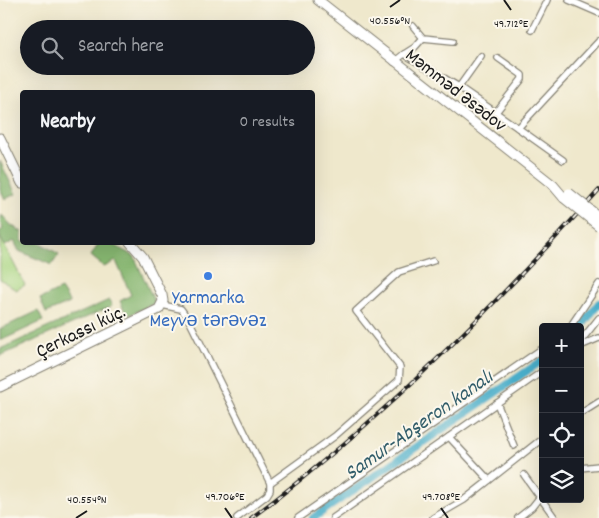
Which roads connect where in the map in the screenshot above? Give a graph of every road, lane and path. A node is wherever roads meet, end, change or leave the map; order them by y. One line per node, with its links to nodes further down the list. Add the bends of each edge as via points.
1 (318, 0): 13 (main road, Məmməd Əsədov)
2 (547, 0): 6 (street)
3 (569, 0): 4 (street)
4 (599, 13)
5 (413, 26): 7 (street)
6 (532, 30)
7 (423, 38): 8 (street); 10 (street)
8 (453, 41)
9 (599, 41): 16 (street)
10 (404, 54): 13 (street); 14 (street)
11 (481, 56): 14 (street)
12 (498, 58): 15 (street, via 522,75 522,79)
13 (394, 62): 20 (main road, Məmməd Əsədov)
14 (459, 87): 15 (street)
15 (496, 112): 16 (street)
16 (518, 128): 18 (street)
17 (0, 138): 19 (main road)
18 (563, 160)
19 (20, 179)
20 (567, 196): 21 (main road, bridge); 22 (main road, bridge)
21 (599, 217)
22 (599, 226)
23 (133, 245): 26 (main road, via 143,257 162,295)
24 (433, 261): 45 (street, via 399,272 356,311 400,367 399,380 335,436)
25 (599, 284): 28 (street)
26 (162, 304): 34 (main road, Çerkassı küç., via 153,314); 45 (street, via 181,309 189,320)
27 (599, 318): 29 (street)
28 (573, 323)
29 (584, 337)
30 (599, 338): 31 (street)
31 (584, 344)
32 (539, 351): 50 (street)
33 (539, 374): 36 (street)
34 (0, 387)
35 (599, 402): 37 (street)
36 (497, 403): 38 (street); 40 (street)
37 (582, 413)
38 (449, 437): 44 (street); 51 (street)
39 (539, 441): 44 (street)
40 (514, 446)
41 (599, 466): 42 (street)
42 (584, 468)
43 (524, 475): 46 (street)
44 (489, 480): 52 (street, via 450,510)
45 (270, 484): 49 (street, via 267,495)
46 (539, 493)
47 (539, 497): 53 (street)
48 (546, 503): 54 (street)
49 (238, 518)
50 (298, 518)
51 (332, 518)
52 (433, 518)
53 (518, 518)
54 (555, 518)

